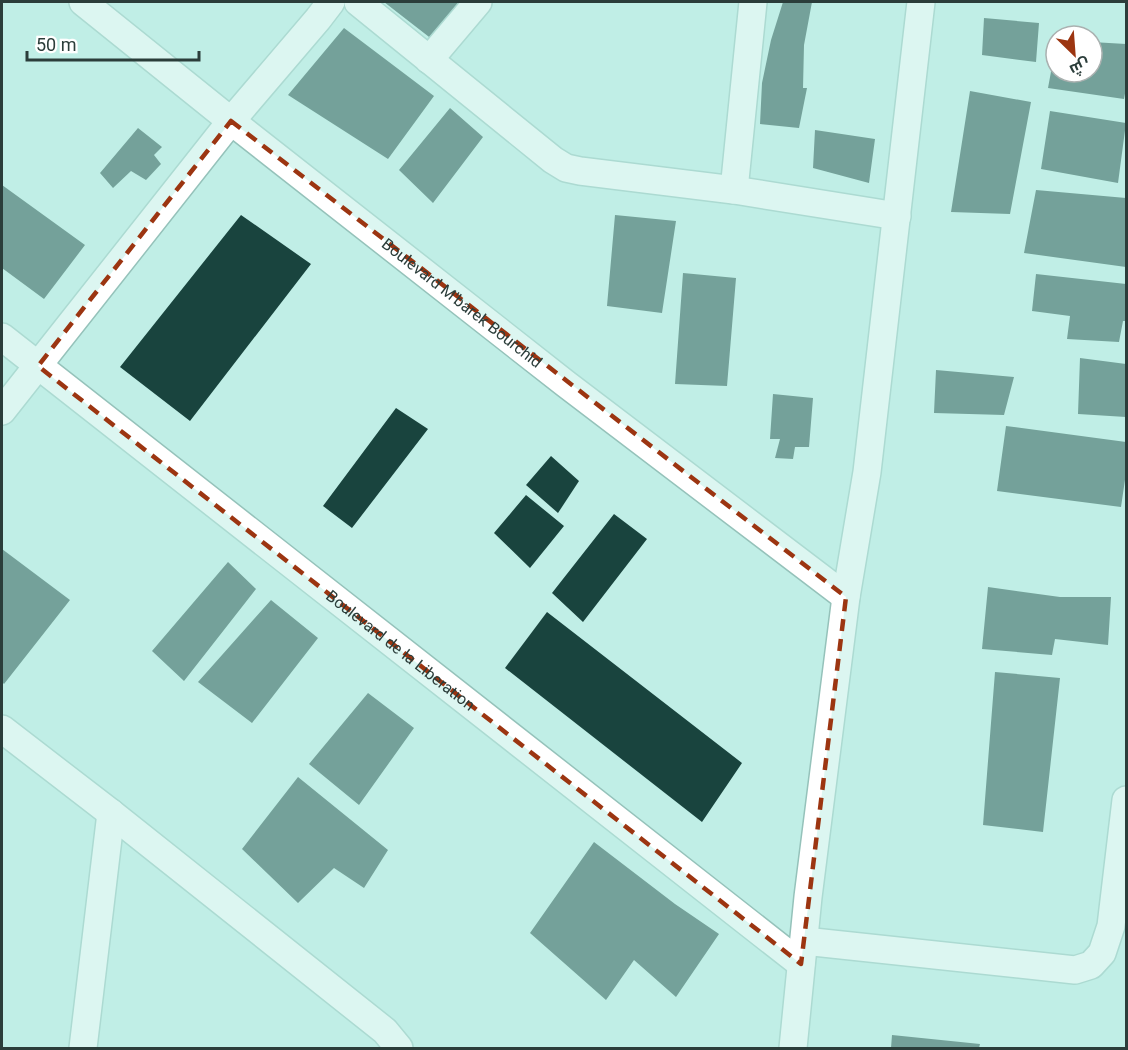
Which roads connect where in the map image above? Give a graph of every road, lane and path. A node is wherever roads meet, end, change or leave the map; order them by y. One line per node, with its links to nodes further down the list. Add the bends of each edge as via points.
1 (83, 2): 8 (street, Boulevard M'barek Bourchid)
2 (332, 2): 8 (street)
3 (358, 2): 7 (street)
4 (478, 2): 7 (street)
5 (753, 2): 9 (street)
6 (921, 2): 10 (street)
7 (429, 60): 9 (street, via 566,168)
8 (231, 120): 12 (street); 14 (street, Boulevard M'barek Bourchid, via 566,384)
9 (734, 190): 10 (street)
10 (897, 216): 14 (street, via 867,472)
11 (2, 338): 12 (street, Boulevard de la Liberation)
12 (38, 366): 13 (street); 18 (street, Boulevard de la Liberation)
13 (2, 411)
14 (846, 597): 18 (street)
15 (2, 729): 17 (street)
16 (1126, 800): 18 (street, via 1111,926 1102,953 1091,964 1075,970)
17 (111, 813): 19 (street); 20 (street, via 385,1031)
18 (802, 953): 21 (street)
19 (83, 1048)
20 (399, 1048)
21 (793, 1048)

